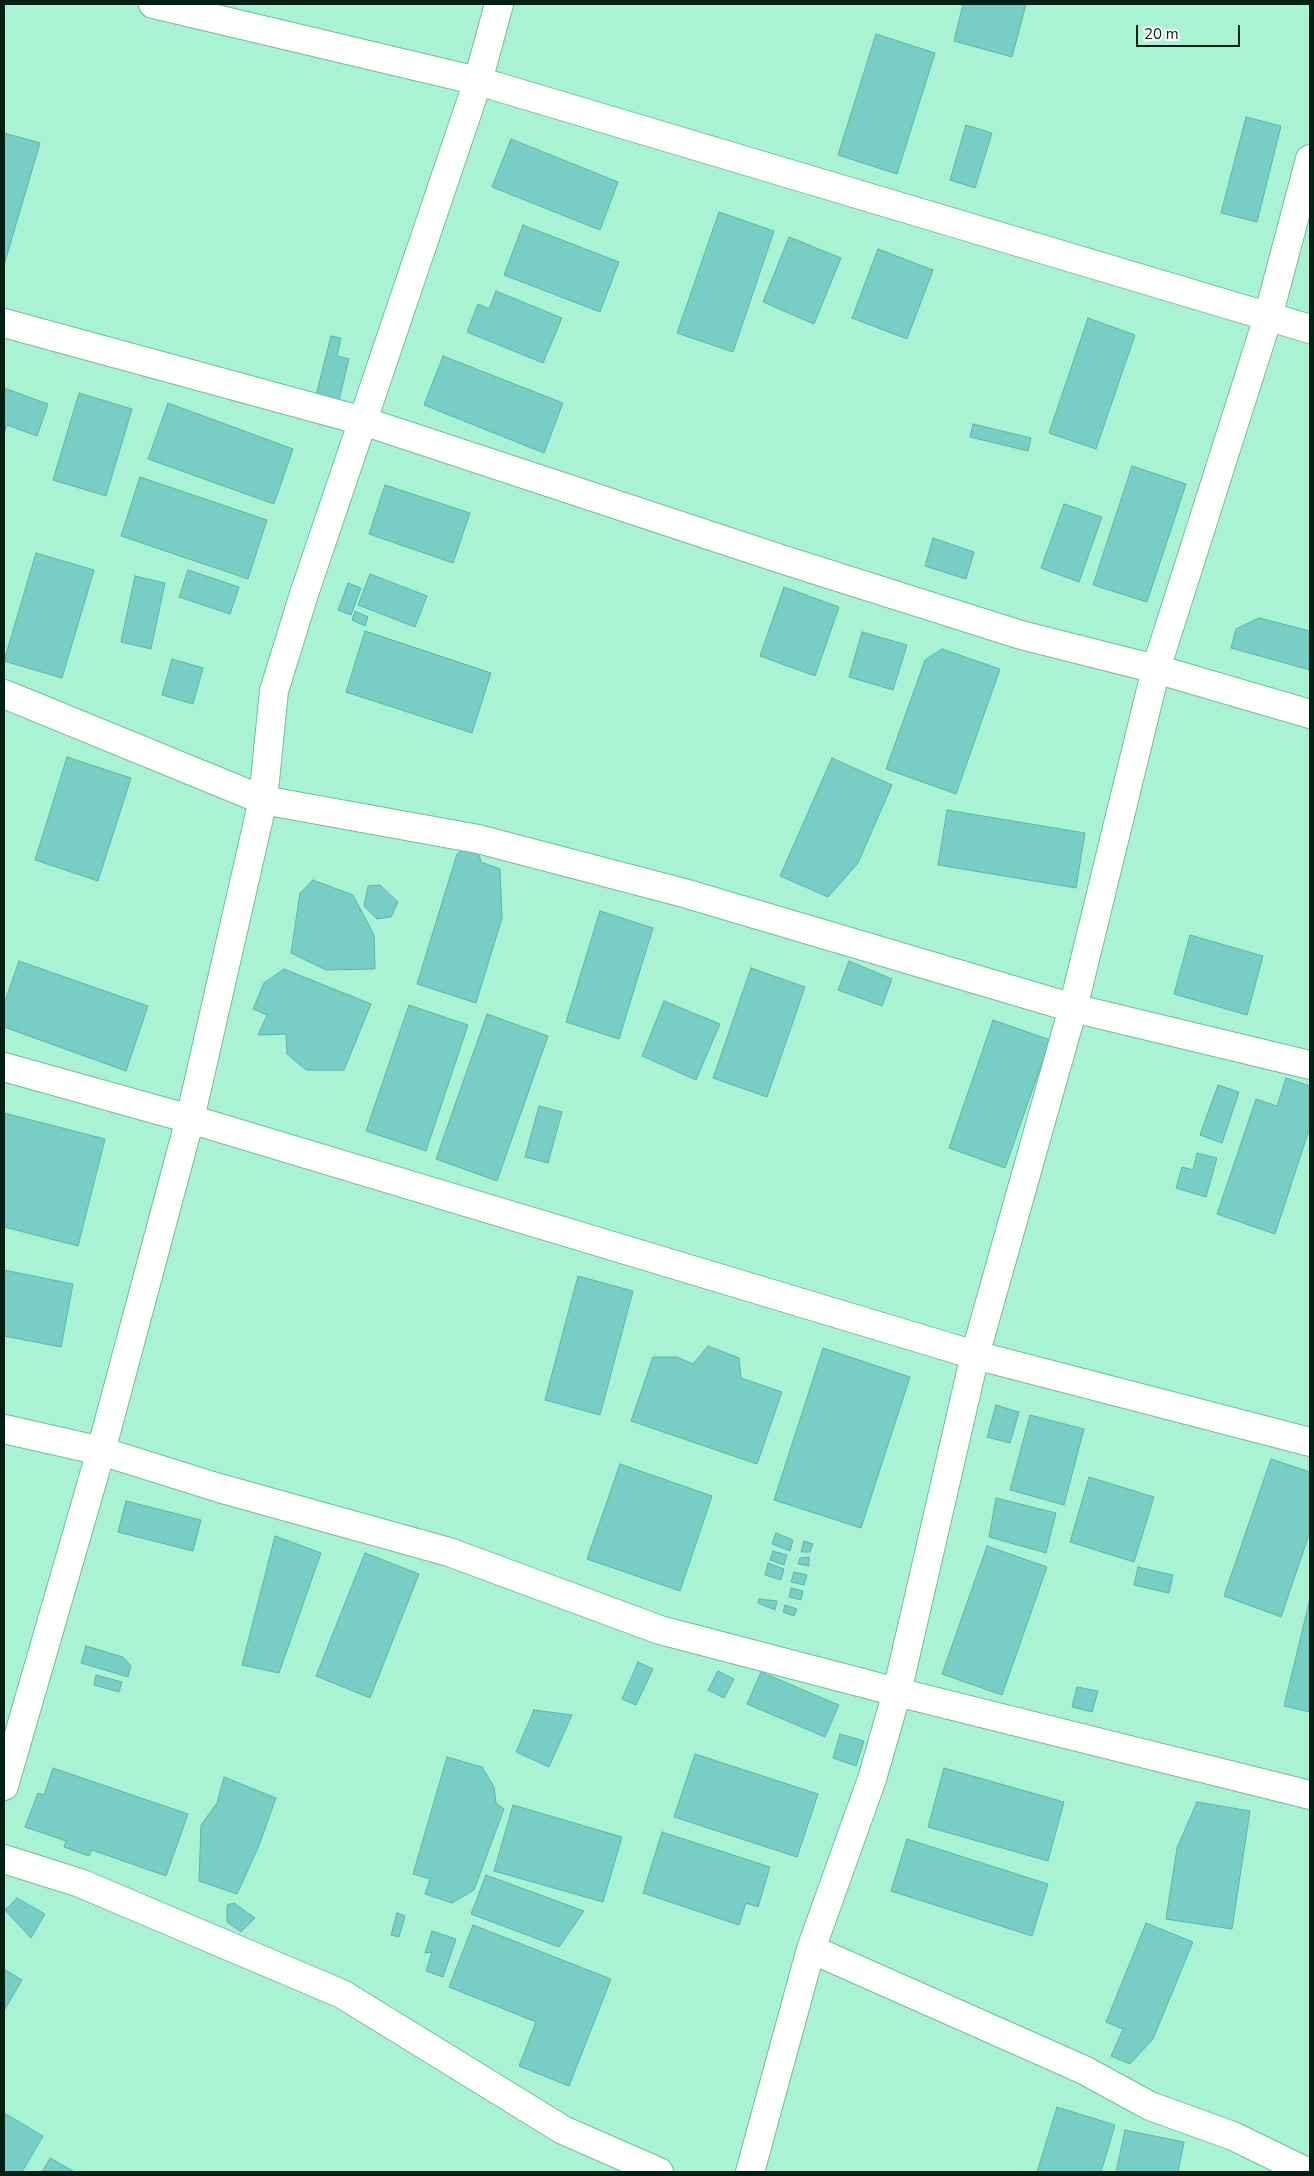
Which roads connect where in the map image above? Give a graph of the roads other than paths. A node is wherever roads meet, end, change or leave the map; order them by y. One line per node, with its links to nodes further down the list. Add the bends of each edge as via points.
1 (153, 4): 3 (street)
2 (499, 4): 3 (street)
3 (478, 81): 5 (street); 8 (street)
4 (1310, 159): 5 (street)
5 (1268, 317): 7 (street); 9 (street)
6 (4, 323): 8 (street)
7 (1310, 329)
8 (364, 421): 9 (street, via 1012,632); 12 (street, via 274,691)
9 (1156, 669): 11 (street); 13 (street)
10 (4, 694): 12 (street)
11 (1310, 714)
12 (263, 800): 13 (street, via 478,839 684,893); 16 (street)
13 (1073, 1008): 14 (street); 17 (street)
14 (1310, 1065)
15 (4, 1067): 16 (street)
16 (190, 1119): 17 (street); 20 (street)
17 (974, 1355): 19 (street); 21 (street)
18 (4, 1429): 20 (street)
19 (1310, 1442)
20 (102, 1451): 21 (street, via 219,1488 449,1552 660,1630); 22 (street)
21 (897, 1692): 23 (street); 25 (street, via 872,1779)
22 (4, 1786)
23 (1310, 1795)
24 (4, 1859): 26 (street, via 80,1883 342,1994 563,2130)
25 (811, 1949): 27 (street); 28 (street, via 1084,2070 1150,2106 1233,2136)
26 (659, 2172)
27 (750, 2172)
28 (1307, 2172)

